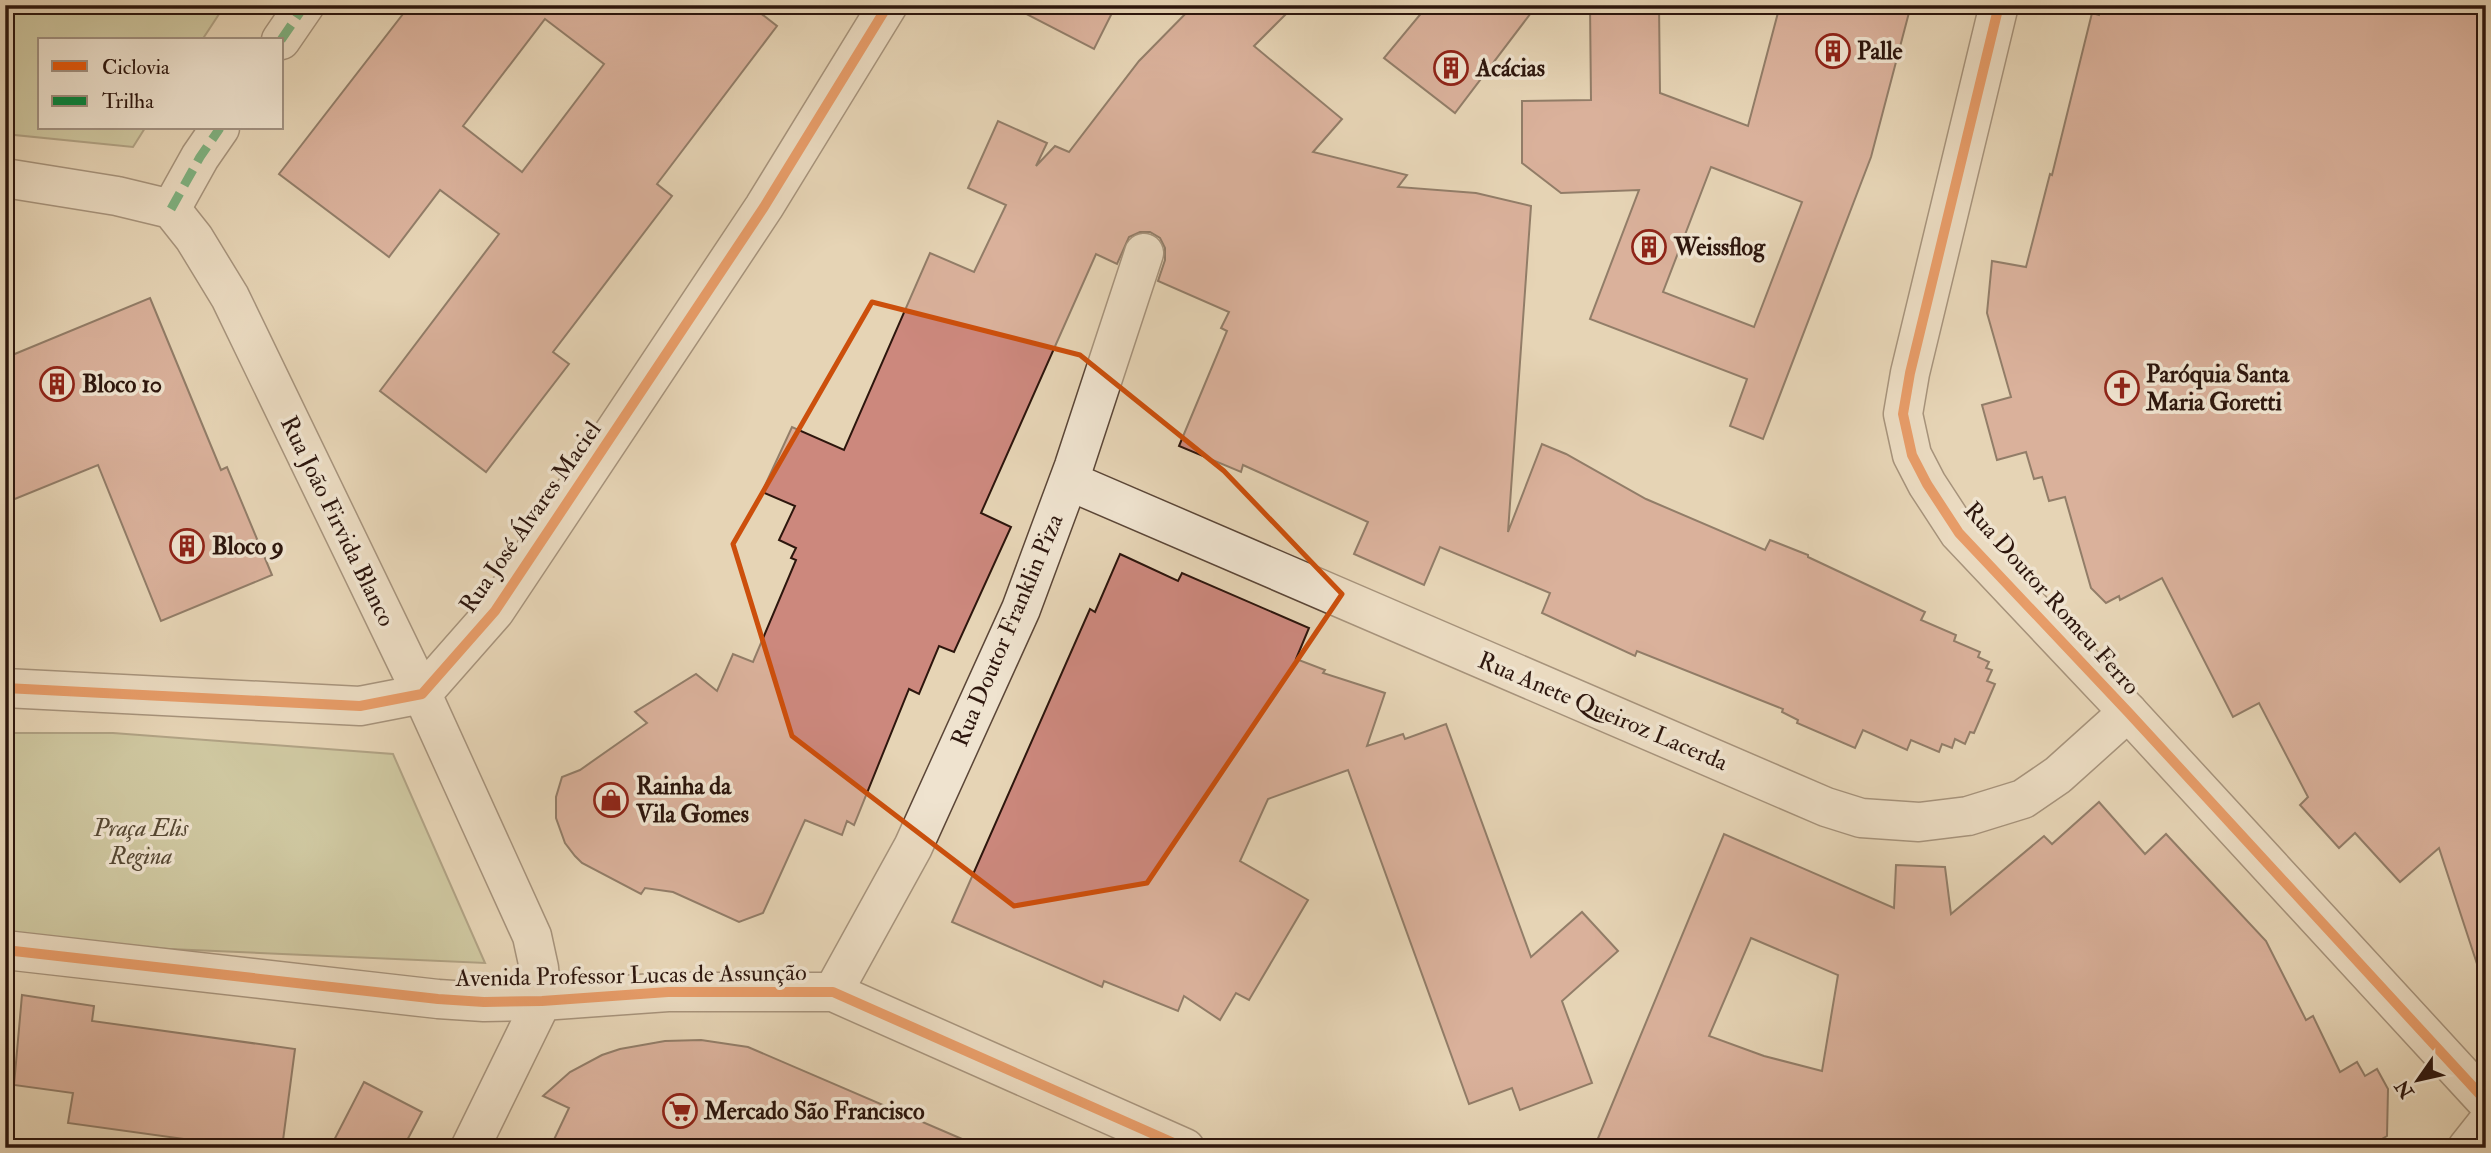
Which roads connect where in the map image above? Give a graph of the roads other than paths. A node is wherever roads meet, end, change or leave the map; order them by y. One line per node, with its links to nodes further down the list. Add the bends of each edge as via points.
1 (305, 5): 4 (street)
2 (888, 5): 11 (street, Rua José Álvares Maciel, via 764,207 495,611)
3 (2000, 5): 12 (street, Rua Doutor Romeu Ferro, via 1903,414 1912,455 1959,533)
4 (282, 38)
5 (219, 130): 7 (street)
6 (5, 178): 7 (street)
7 (171, 209): 11 (street, Rua João Firvida Blanco, via 230,296)
8 (1144, 253): 9 (street, Rua Doutor Franklin Piza)
9 (1069, 481): 12 (street, Rua Anete Queiroz Lacerda, via 1861,818 1919,822 1968,817 2023,799 2058,775); 14 (street, Rua Doutor Franklin Piza, via 1021,609 913,847)
10 (5, 688): 11 (street, via 360,706)
11 (422, 694): 15 (street, Rua João Firvida Blanco, via 531,936)
12 (2128, 712): 16 (street, Rua Doutor Romeu Ferro)
13 (5, 950): 15 (street, Avenida Professor Lucas de Assunção, via 438,999)
14 (833, 992): 15 (street, Avenida Professor Lucas de Assunção, via 668,992); 19 (street, Avenida Professor Lucas de Assunção)
15 (542, 1001): 18 (street)
16 (2486, 1101)
17 (2486, 1124): 20 (street)
18 (470, 1148)
19 (1185, 1148)
20 (2467, 1148)

